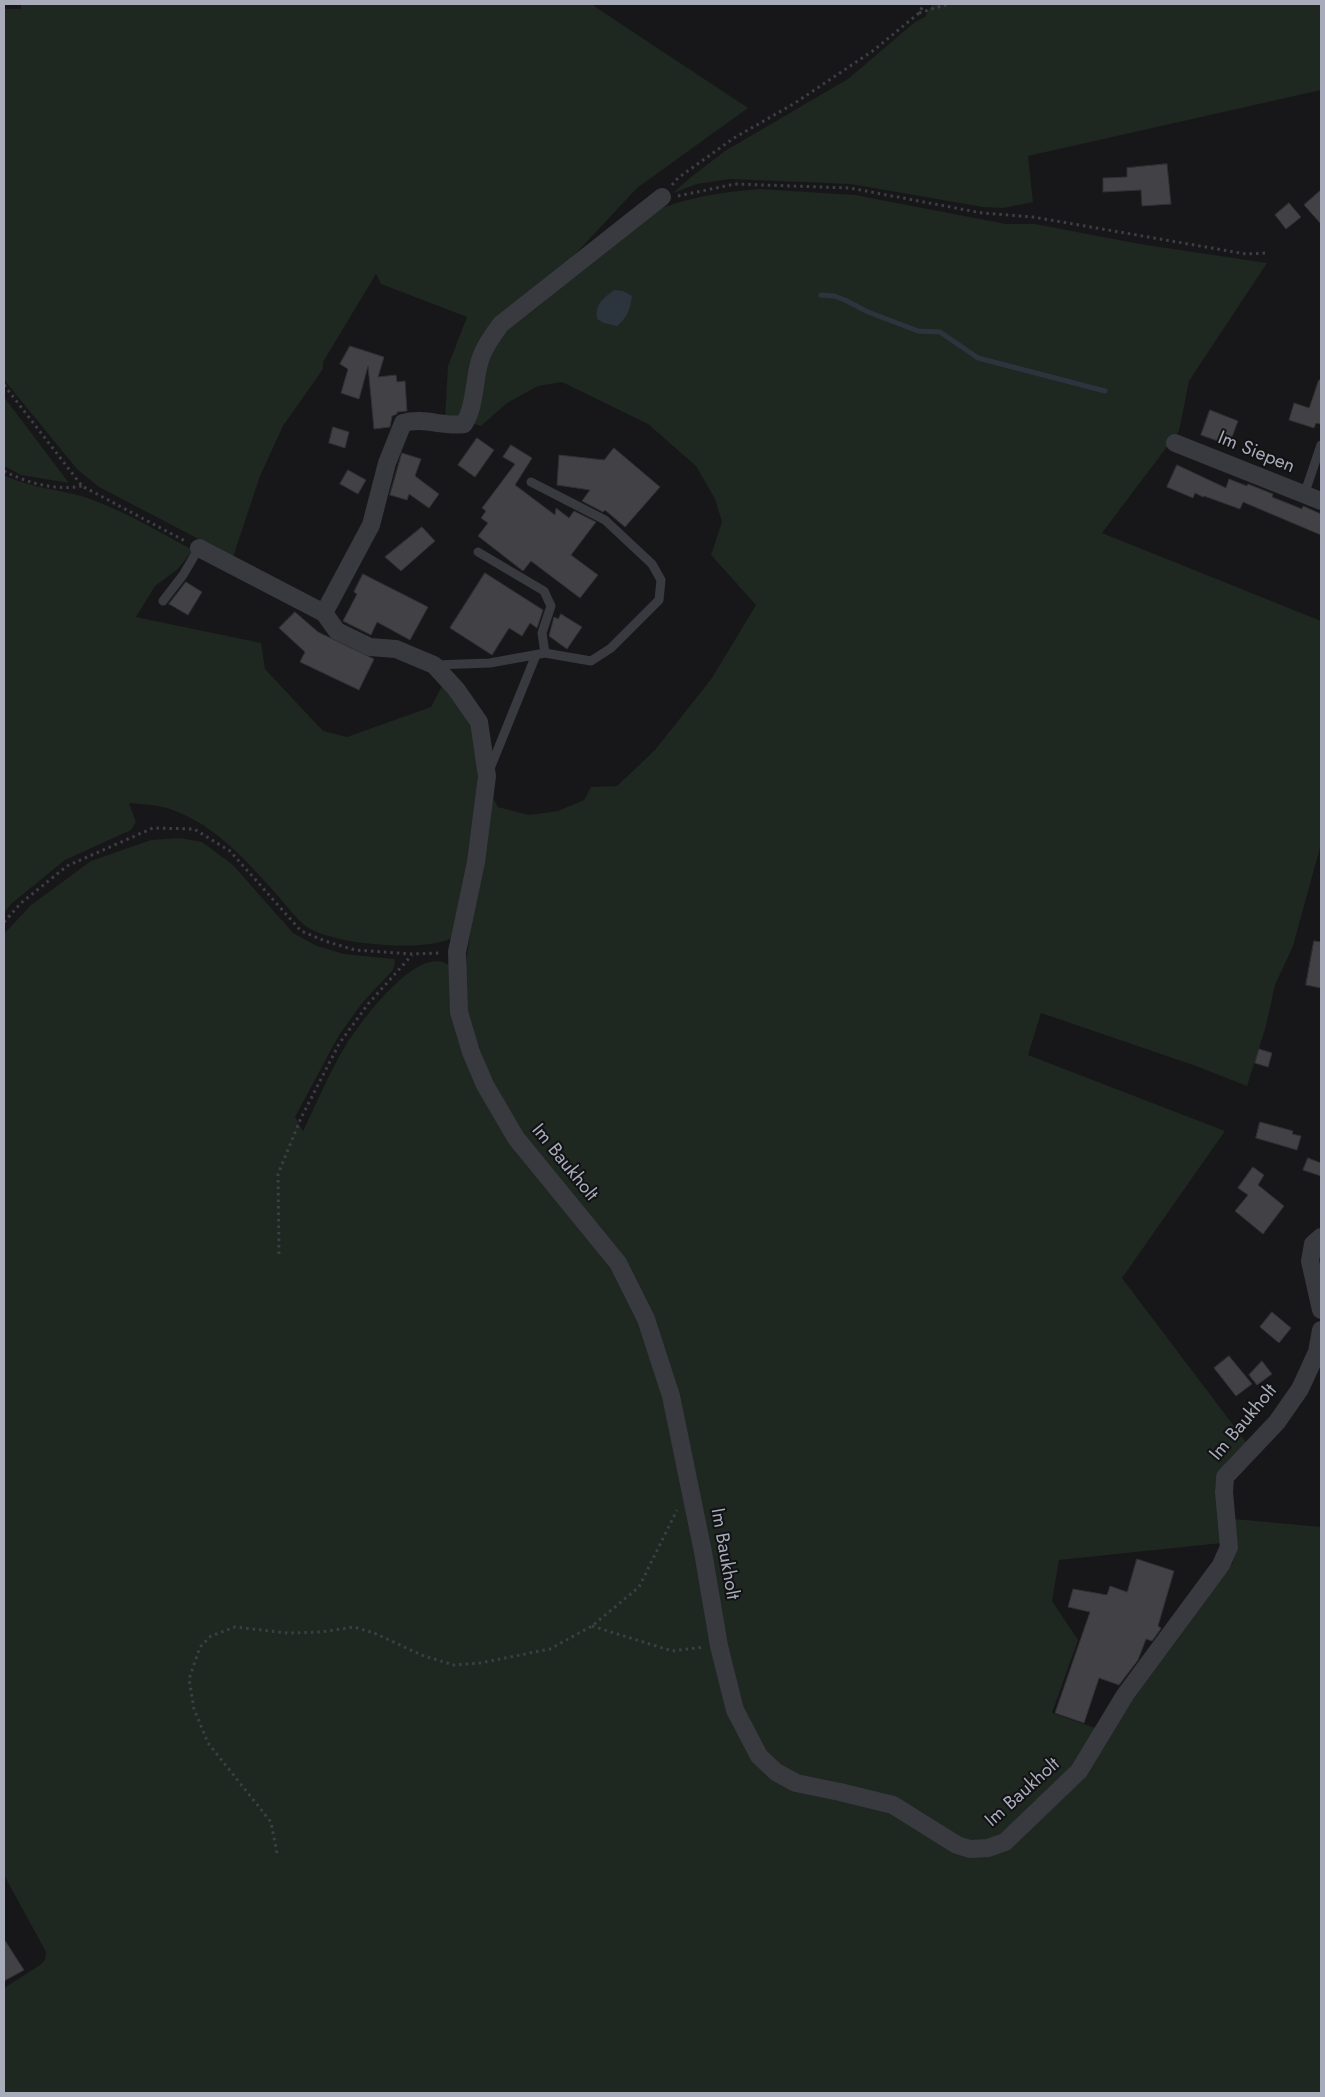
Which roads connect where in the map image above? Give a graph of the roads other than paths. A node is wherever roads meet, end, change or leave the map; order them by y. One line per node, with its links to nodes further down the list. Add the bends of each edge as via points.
1 (662, 197): 10 (street, via 501,324 486,346 478,366 470,416 464,424 456,426 414,420 403,423 387,463 371,525)
2 (1175, 443): 5 (street, Im Siepen)
3 (1321, 445): 5 (lane)
4 (531, 482): 11 (lane, via 605,520 652,564 661,580 659,600 598,657 591,661)
5 (1304, 494): 6 (street, Im Siepen)
6 (1321, 501)
7 (199, 548): 9 (lane); 10 (street)
8 (478, 552): 11 (lane, via 544,591 552,606 542,633)
9 (163, 601)
10 (324, 613): 12 (street, Im Baukholt, via 337,631 370,648 396,649)
11 (540, 654): 12 (lane, via 490,663); 13 (lane)
12 (434, 665): 13 (street, Im Baukholt, via 456,688 479,722)
13 (487, 776): 16 (street, Im Baukholt, via 476,862 457,952 460,1012 471,1052 485,1085 516,1138 618,1263 646,1319 671,1396 719,1646 735,1710 759,1756 776,1772 796,1783 893,1805 958,1846 988,1848 1005,1842 1079,1771 1126,1695 1221,1566 1229,1547 1225,1477 1277,1422 1300,1389 1316,1352)
14 (1321, 1237): 15 (street, via 1312,1244 1310,1261)
15 (1321, 1310)
16 (1321, 1330)

